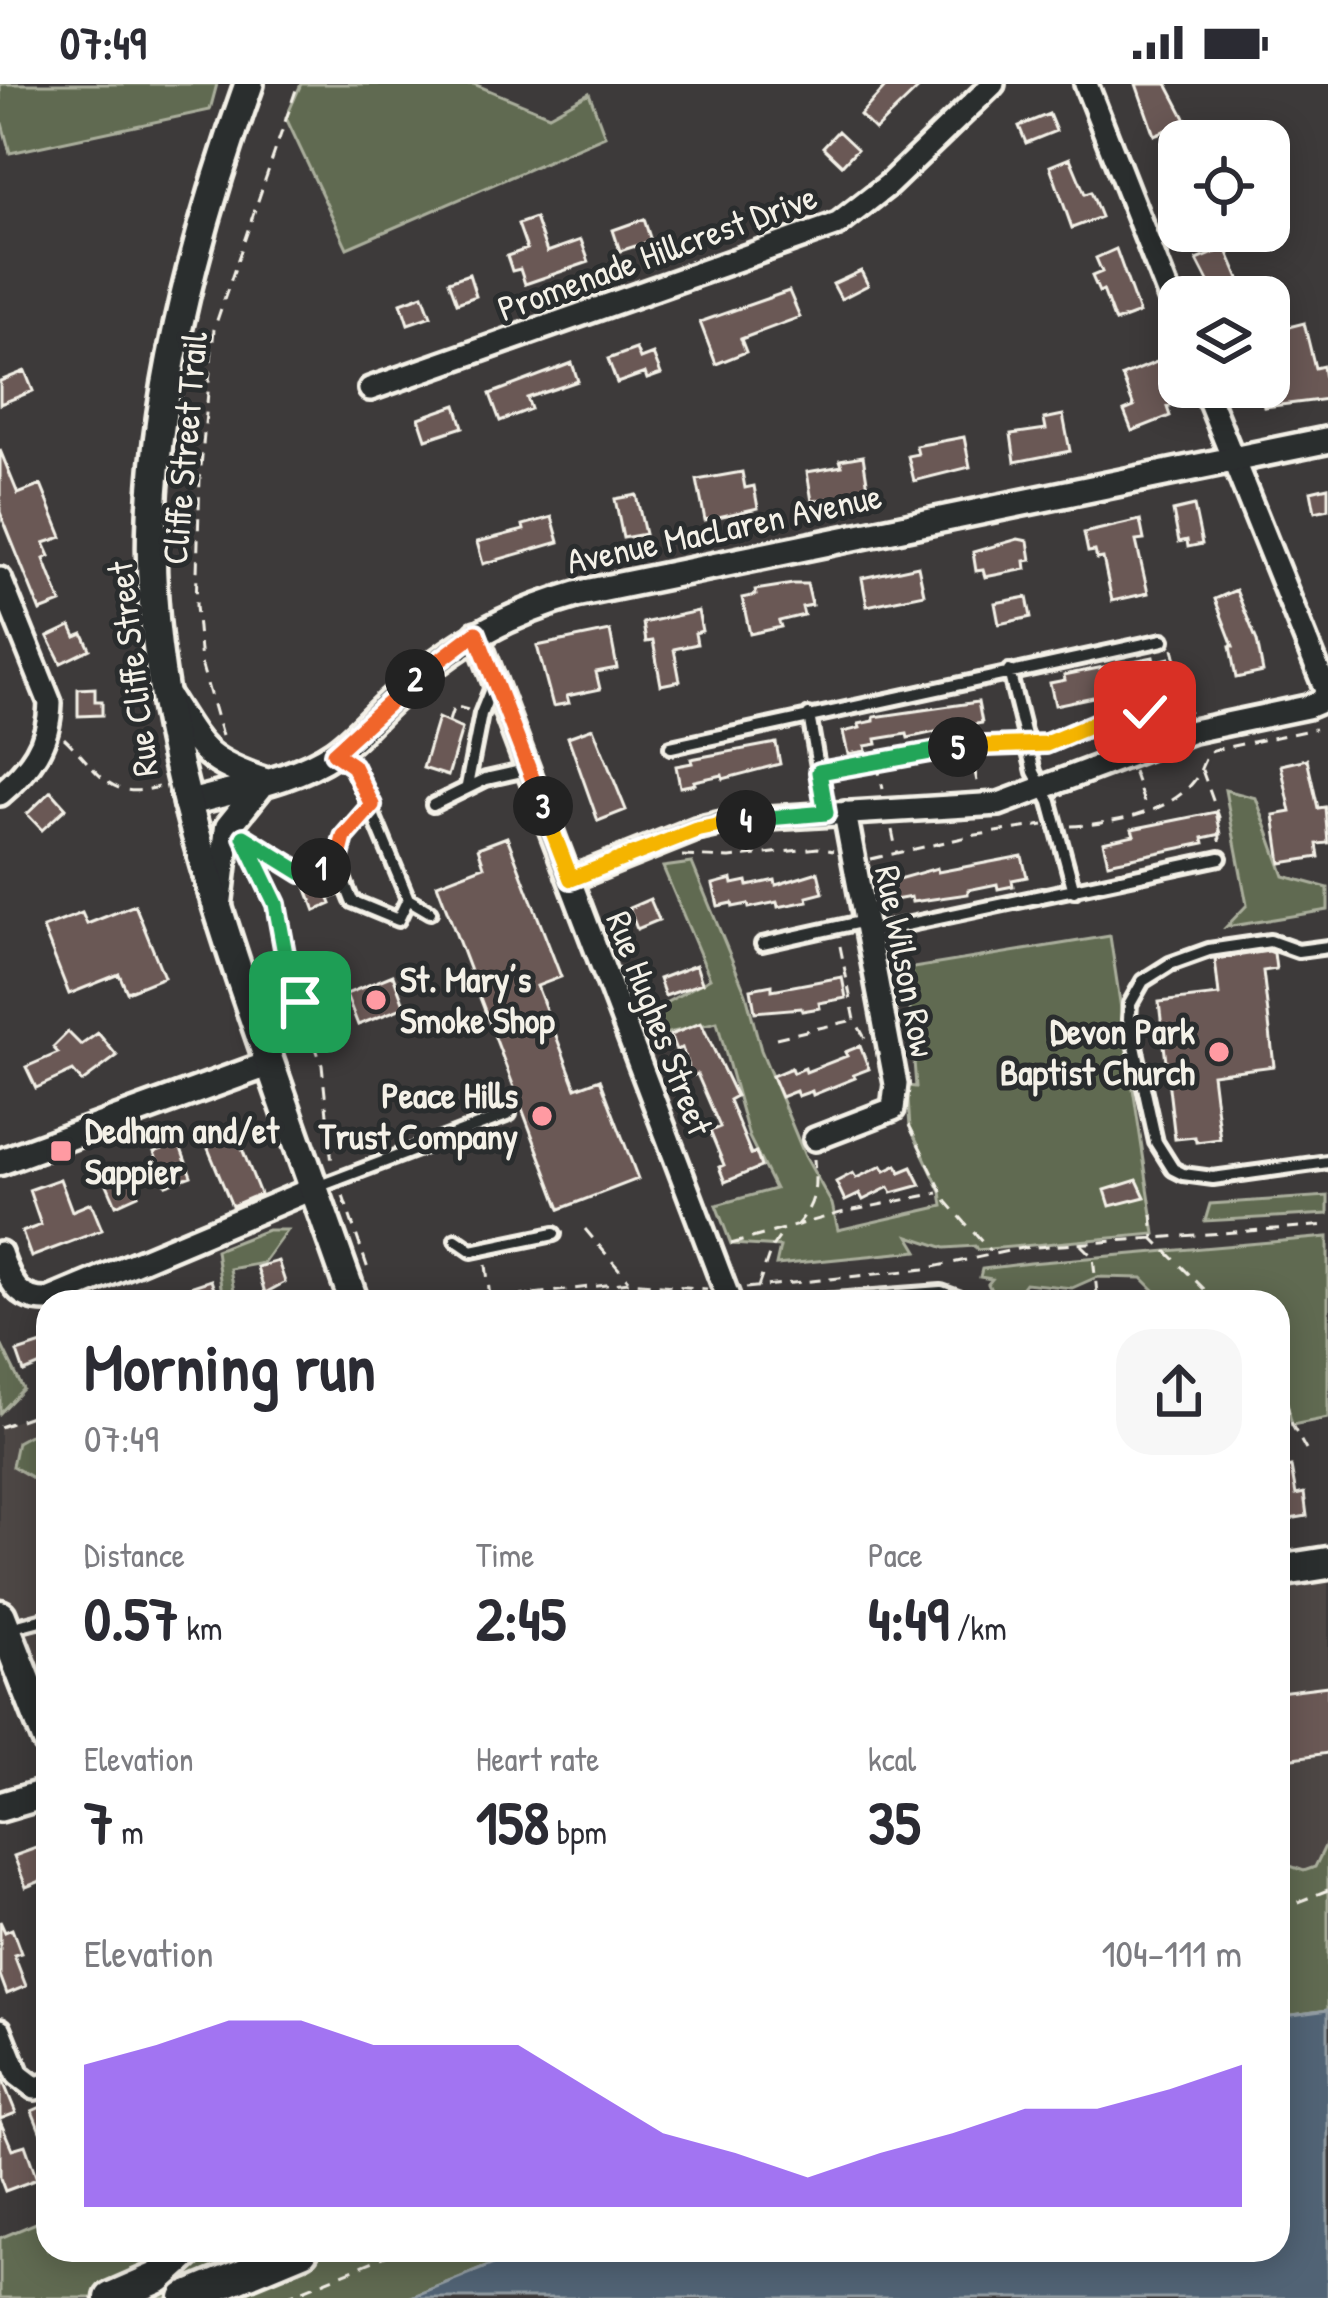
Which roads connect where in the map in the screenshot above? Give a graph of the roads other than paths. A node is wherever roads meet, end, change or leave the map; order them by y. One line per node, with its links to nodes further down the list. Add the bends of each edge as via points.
1 (249, 84): 14 (main road, Rue Cliffe Street, via 198,247 169,376 152,516)
2 (993, 84): 5 (street, Promenade Hillcrest Drive, via 838,224)
3 (1086, 84): 4 (street)
4 (1161, 276)
5 (370, 388)
6 (1212, 408): 8 (street)
7 (1328, 440): 8 (street, Avenue MacLaren Avenue)
8 (1232, 459): 10 (street, Avenue MacLaren Avenue, via 578,594); 15 (street)
9 (0, 579): 23 (street, via 50,703 42,749)
10 (476, 633): 13 (street, Rue Hughes Street); 18 (street, Avenue MacLaren Avenue)
11 (1162, 640): 12 (lane)
12 (1010, 671): 16 (lane); 22 (lane)
13 (495, 679): 19 (street, Rue Hughes Street); 21 (lane)
14 (164, 690): 20 (street, via 214,762); 24 (main road, Rue Cliffe Street)
15 (1328, 697): 22 (street, via 1193,731)
16 (808, 715): 17 (lane); 27 (lane)
17 (671, 747)
18 (334, 753): 20 (street, Avenue MacLaren Avenue); 25 (lane, via 353,766)
19 (529, 769): 21 (lane); 29 (street, Rue Hughes Street)
20 (266, 781): 24 (street, Avenue MacLaren Avenue); 32 (street, via 228,827)
21 (467, 787): 26 (lane)
22 (1042, 789): 27 (street, via 999,804 886,801); 30 (lane)
23 (0, 794)
24 (186, 804): 32 (main road, Rue Cliffe Street)
25 (372, 805): 31 (lane); 31 (lane, via 344,837 337,864 352,901 398,920)
26 (433, 805)
27 (835, 813): 29 (street, via 696,830); 34 (street, Rue Wilson Row)
28 (1220, 858): 30 (lane)
29 (571, 879): 48 (street, Rue Hughes Street)
30 (1074, 891): 34 (lane)
31 (408, 899): 33 (lane)
32 (218, 910): 37 (main road, Rue Cliffe Street)
33 (430, 912)
34 (866, 927): 35 (lane); 39 (street, Rue Wilson Row, via 896,1084 893,1109)
35 (762, 944)
36 (1328, 947): 41 (lane, via 1298,951 1270,940 1209,950 1143,980 1129,1018 1156,1142 1173,1169 1213,1178)
37 (269, 1064): 40 (street); 42 (main road, Rue Cliffe Street)
38 (509, 1114): 42 (lane)
39 (815, 1139)
40 (0, 1162)
41 (1328, 1162)
42 (326, 1184): 46 (street); 47 (main road, Rue Cliffe Street)
43 (554, 1234): 44 (lane, via 472,1251)
44 (456, 1240)
45 (0, 1253): 49 (street, via 17,1292)
46 (72, 1290)
47 (351, 1290)
48 (725, 1290)
49 (36, 1301)
50 (1328, 1563): 51 (main road)
51 (1290, 1569)
52 (36, 1619): 53 (lane)
53 (3, 1623): 54 (main road)
54 (21, 1666): 55 (main road); 56 (main road)
55 (36, 1689)
56 (36, 1707)
57 (36, 1796): 58 (main road)
58 (0, 1807)
59 (0, 2030): 60 (street, via 18,2075)
60 (36, 2085)
61 (176, 2262): 63 (main road)
62 (273, 2262): 64 (main road)
63 (111, 2298)
64 (186, 2298)

